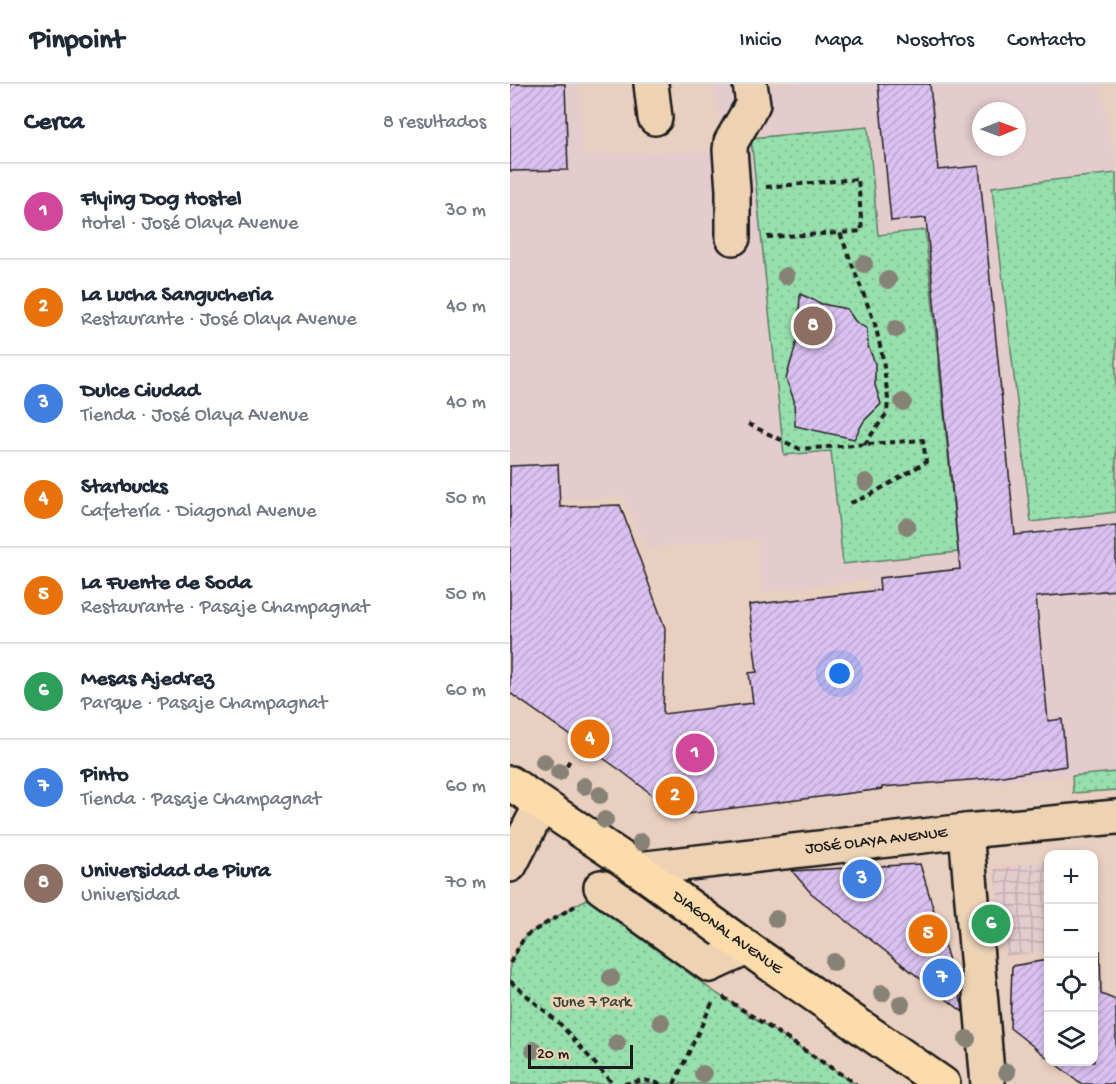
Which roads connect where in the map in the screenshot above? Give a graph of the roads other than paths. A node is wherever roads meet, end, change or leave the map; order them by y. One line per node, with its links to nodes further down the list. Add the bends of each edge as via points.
1 (651, 84): 3 (street)
2 (752, 94): 4 (street, via 731,142)
3 (655, 118)
4 (733, 238)
5 (510, 783): 6 (main road, DIAGONAL AVENUE)
6 (542, 805): 9 (street); 10 (main road, DIAGONAL AVENUE)
7 (1116, 817): 8 (street, JOSÉ OLAYA AVENUE)
8 (966, 831): 10 (street, JOSÉ OLAYA AVENUE); 14 (street)
9 (510, 865)
10 (638, 869): 12 (main road, DIAGONAL AVENUE)
11 (601, 887): 12 (street, via 710,965)
12 (747, 948): 13 (main road, DIAGONAL AVENUE)
13 (943, 1084)
14 (988, 1084)

